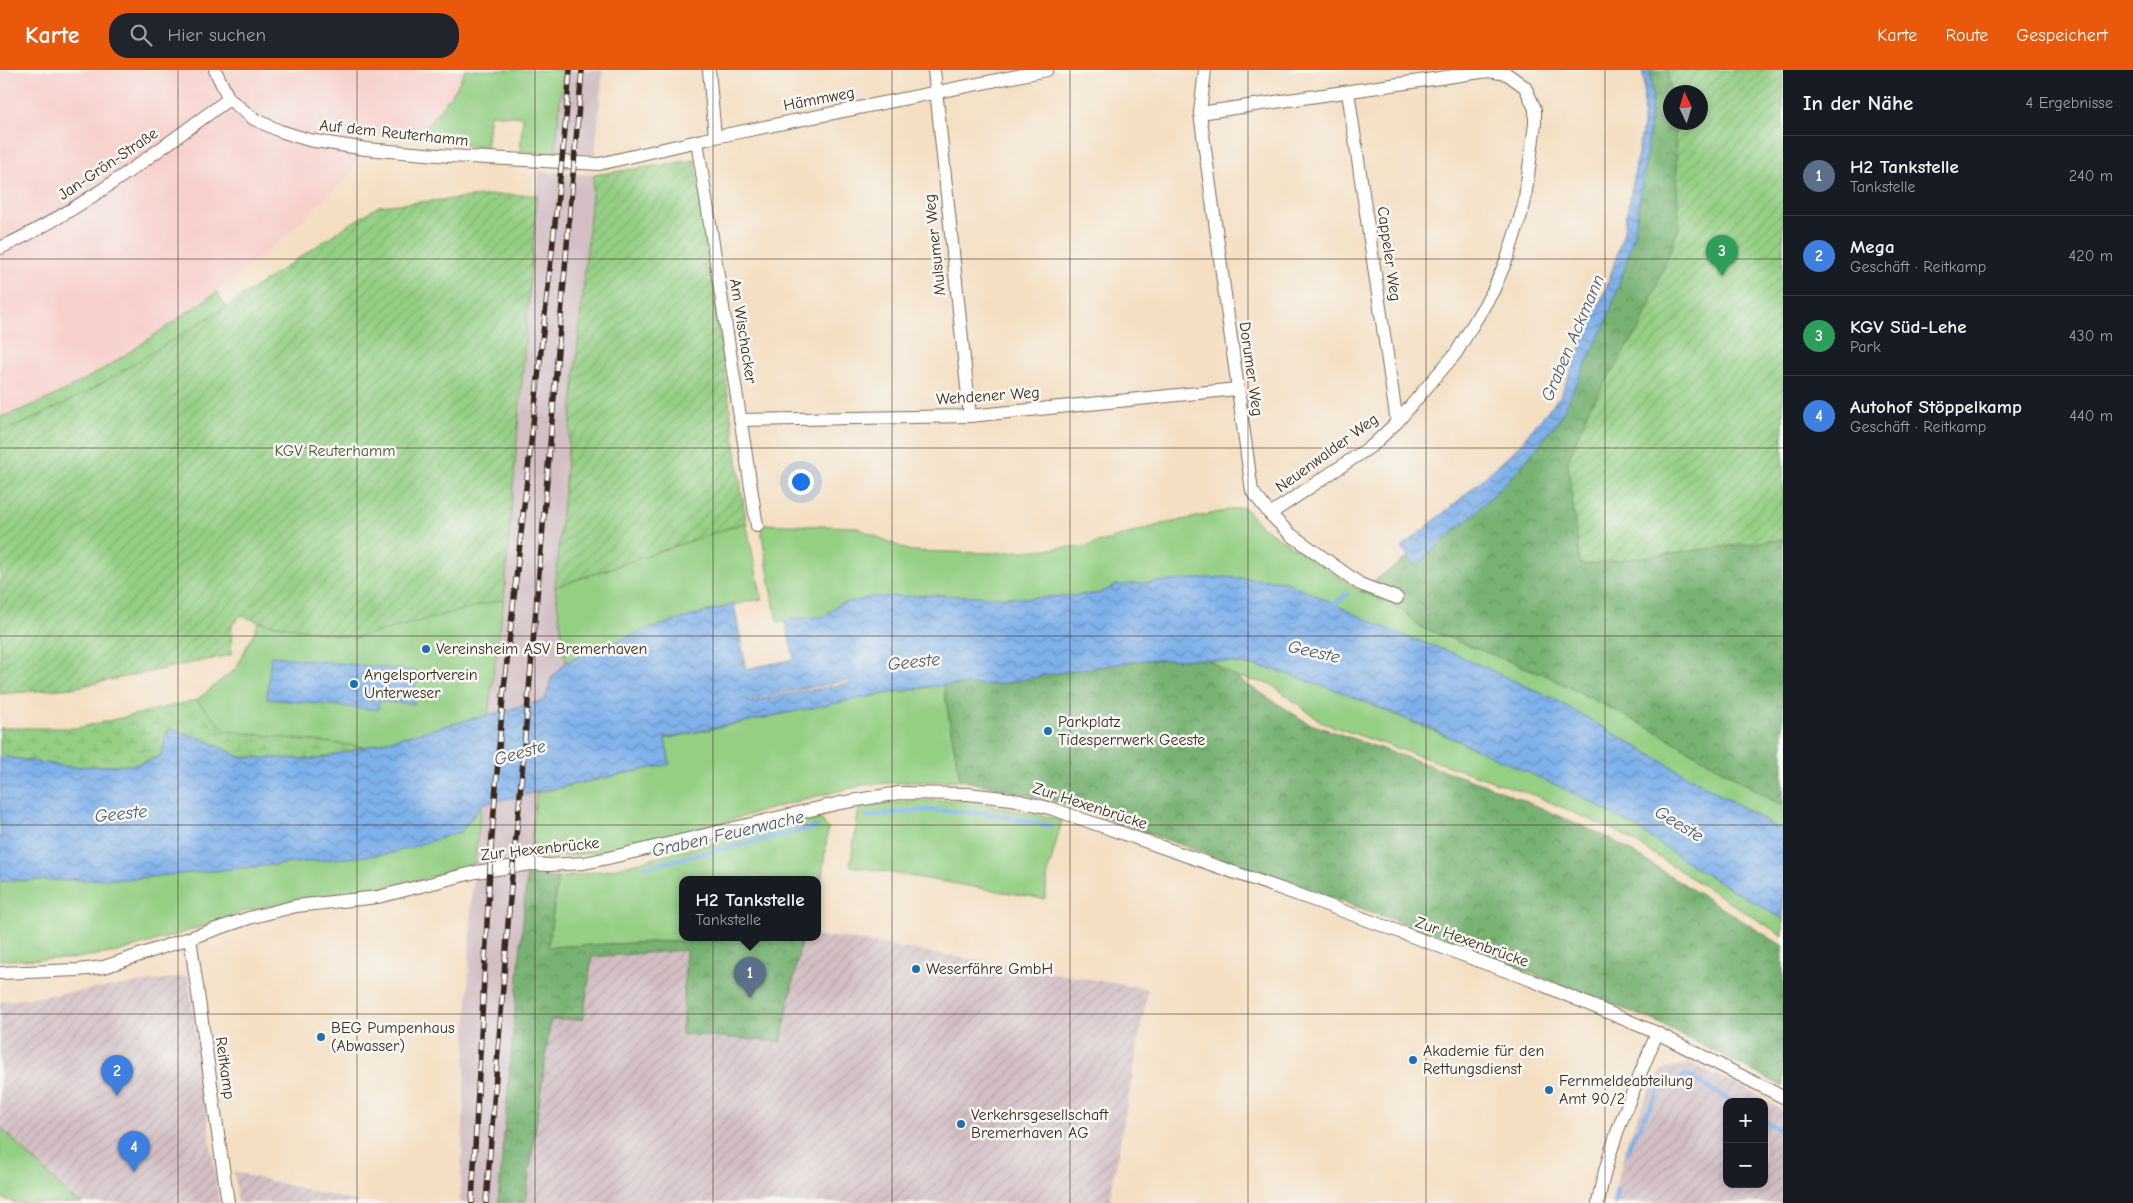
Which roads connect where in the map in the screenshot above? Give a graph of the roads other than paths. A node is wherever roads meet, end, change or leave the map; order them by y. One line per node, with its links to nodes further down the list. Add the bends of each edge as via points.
1 (215, 70): 8 (street, Auf dem Reuterhamm)
2 (709, 70): 10 (street)
3 (934, 70): 7 (street, Mulsumer Weg)
4 (1047, 70): 7 (street, Hämmweg)
5 (1205, 70): 9 (street, Dorumer Weg)
6 (1348, 92): 9 (street); 17 (street, Cappeler Weg); 17 (street, Neuenwalder Weg, via 1488,71 1508,74 1525,87 1534,109 1535,124 1524,205 1494,291 1456,353)
7 (935, 93): 10 (street, Hämmweg); 15 (street, Mulsumer Weg)
8 (229, 99): 12 (street, Auf dem Reuterhamm, via 254,119 309,140 366,149 450,156); 13 (street, Jan-Grön-Straße, via 112,183)
9 (1200, 113): 14 (street, Dorumer Weg)
10 (715, 137): 11 (street, Hämmweg)
11 (697, 141): 12 (street, Hämmweg); 16 (street, Am Wischacker)
12 (599, 164)
13 (0, 248)
14 (1237, 389): 15 (street, Wehdener Weg); 18 (street, Dorumer Weg, via 1252,491)
15 (970, 416): 16 (street, Wehdener Weg)
16 (740, 420): 19 (street, Am Wischacker)
17 (1398, 422): 18 (street, Neuenwalder Weg, via 1373,445)
18 (1270, 514): 20 (street, Dorumer Weg, via 1290,534 1360,584)
19 (757, 526)
20 (1397, 598)
21 (190, 938): 22 (street, Zur Hexenbrücke, via 104,967); 23 (street, Zur Hexenbrücke, via 296,906 378,897 476,872 531,864 584,863 840,803 899,794 968,794 1012,799 1053,809 1174,850 1531,980); 25 (street, Reitkamp)
22 (0, 973)
23 (1657, 1033): 24 (street, Zur Hexenbrücke); 26 (street, via 1619,1128)
24 (1783, 1097)
25 (228, 1203)
26 (1598, 1203)

